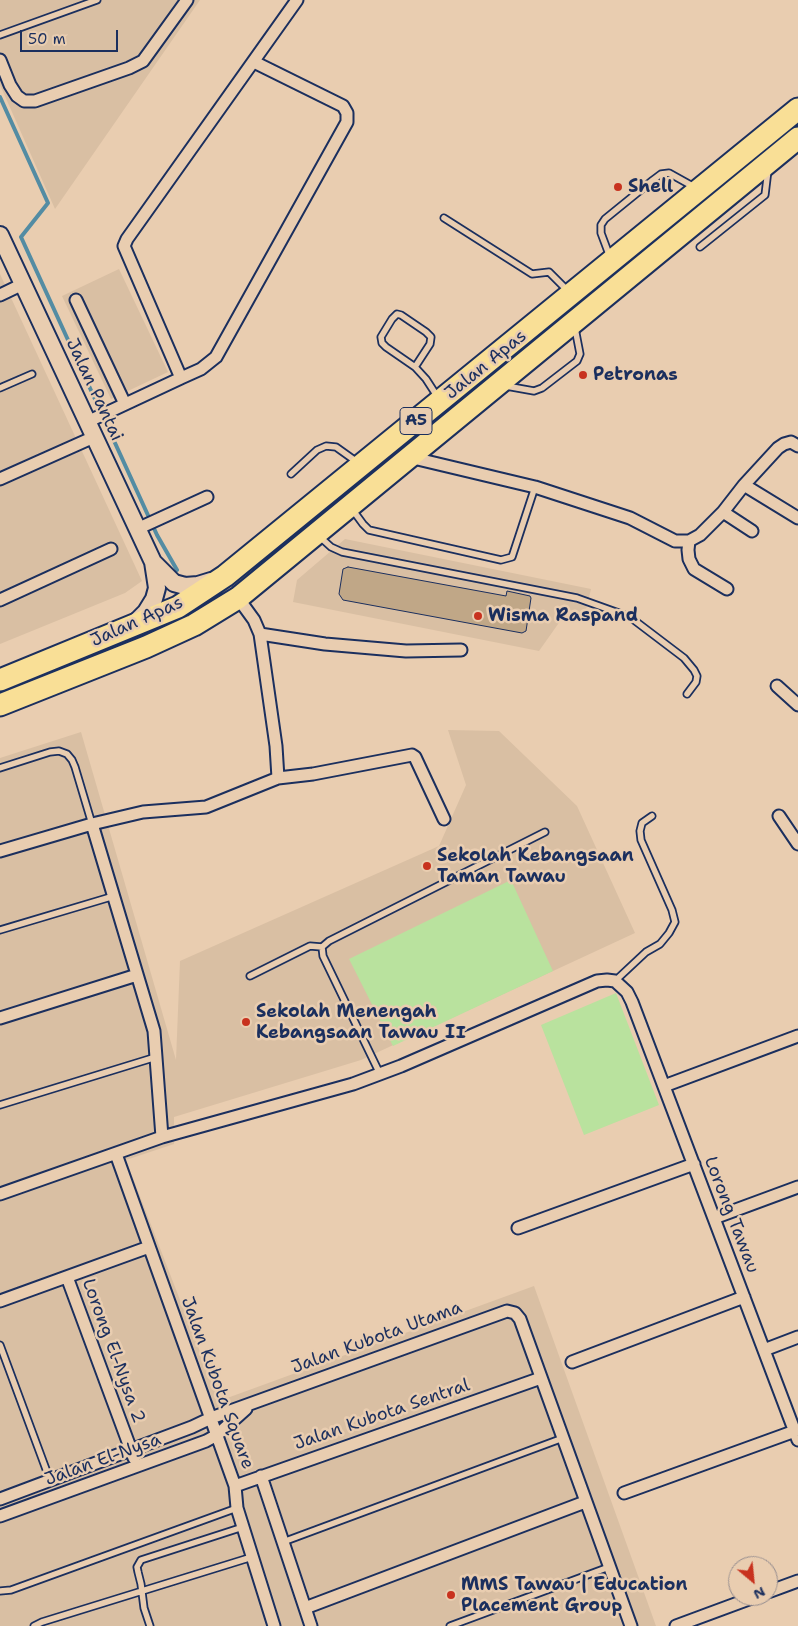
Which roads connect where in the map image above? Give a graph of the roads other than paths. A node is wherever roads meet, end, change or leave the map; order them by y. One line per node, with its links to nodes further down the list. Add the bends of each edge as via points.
1 (97, 0): 4 (lane)
2 (187, 0): 5 (street, via 143,61 35,101 24,101 17,96)
3 (298, 0): 6 (street)
4 (0, 35)
5 (0, 60)
6 (254, 62): 22 (street, via 124,246); 22 (street, via 342,106 348,113 347,122 216,357 201,369)
7 (798, 108): 10 (highway, Jalan Apas / A5)
8 (798, 138): 9 (highway, Jalan Apas / A5)
9 (768, 163): 13 (lane, via 765,195); 19 (highway, Jalan Apas / A5)
10 (698, 189): 14 (highway, Jalan Apas / A5); 14 (lane, via 670,172 661,174 605,219 601,233)
11 (444, 218): 17 (lane, via 532,274 549,272)
12 (0, 235): 15 (street, Jalan Pantai)
13 (700, 247)
14 (612, 261): 17 (highway, Jalan Apas / A5)
15 (23, 284): 16 (street); 27 (street, Jalan Pantai)
16 (0, 295)
17 (572, 295): 25 (highway, Jalan Apas / A5)
18 (76, 300): 26 (street)
19 (575, 323): 23 (highway, Jalan Apas / A5); 23 (lane, via 580,347 577,361 534,391)
20 (415, 367): 20 (lane, via 431,337 397,314 381,337 382,343); 25 (lane)
21 (32, 374): 24 (lane)
22 (181, 378): 26 (street)
23 (498, 384): 30 (highway, Jalan Apas / A5)
24 (0, 388)
25 (440, 402): 31 (highway, Jalan Apas / A5)
26 (119, 407): 27 (street)
27 (91, 420): 28 (street, Jalan Pantai)
28 (94, 438): 33 (street); 40 (street, Jalan Pantai)
29 (798, 446): 34 (street, via 791,442 784,444)
30 (409, 457): 35 (street); 37 (highway, Jalan Apas / A5)
31 (362, 465): 32 (lane, via 336,447 326,446); 46 (highway, Jalan Apas / A5)
32 (291, 474)
33 (0, 479)
34 (744, 485): 38 (street); 39 (street)
35 (535, 487): 37 (lane, via 512,557 501,560 369,530); 43 (street, via 630,518 675,541)
36 (207, 497): 40 (street)
37 (349, 505): 42 (highway, Jalan Apas / A5)
38 (723, 512): 41 (street); 43 (street, via 700,535)
39 (798, 518)
40 (142, 527): 45 (street, Jalan Pantai)
41 (752, 531)
42 (316, 534): 48 (highway, Jalan Apas / A5); 55 (lane, via 342,552 577,598 630,617 684,658 694,670 696,682)
43 (689, 541): 47 (street, via 689,559 694,569)
44 (112, 549): 49 (street)
45 (154, 562): 46 (street, via 174,584 198,585); 50 (street, via 157,588 154,598)
46 (225, 576): 50 (highway, Jalan Apas / A5, via 178,607)
47 (727, 589)
48 (238, 598): 51 (street); 56 (highway, Jalan Apas / A5, via 186,629 146,647)
49 (0, 600)
50 (132, 626): 53 (highway, Jalan Apas / A5)
51 (260, 634): 52 (street, via 379,649); 59 (street)
52 (461, 650)
53 (0, 680)
54 (777, 686): 57 (street)
55 (687, 694)
56 (0, 705)
57 (798, 705)
58 (0, 768): 63 (lane, via 50,752 67,754 78,776)
59 (278, 778): 62 (street, via 412,755); 63 (street, via 206,807 142,812)
60 (652, 816): 72 (lane, via 642,823 641,840 672,910 674,922 660,944 646,952)
61 (778, 816): 65 (street)
62 (444, 819)
63 (92, 824): 66 (street); 67 (street)
64 (544, 832): 69 (lane)
65 (798, 844)
66 (0, 851)
67 (114, 896): 68 (lane); 70 (street)
68 (0, 930)
69 (322, 947): 71 (lane, via 310,946); 76 (lane, via 323,956)
70 (138, 975): 73 (street); 75 (street, via 154,1031)
71 (250, 976)
72 (615, 982): 76 (street, via 597,981); 77 (street, Lorong Tawau, via 632,1002)
73 (0, 1018)
74 (798, 1036): 77 (street)
75 (157, 1057): 78 (lane); 79 (street)
76 (380, 1074): 79 (street)
77 (664, 1086): 81 (street, Lorong Tawau)
78 (0, 1105)
79 (162, 1138): 80 (street)
80 (116, 1154): 83 (street); 86 (street, Jalan Kubota Square)
81 (694, 1164): 84 (street, Lorong Tawau); 85 (street)
82 (798, 1187): 84 (street)
83 (0, 1194)
84 (714, 1218): 88 (street, Lorong Tawau)
85 (518, 1228)
86 (149, 1247): 87 (street); 96 (street, Jalan Kubota Square)
87 (66, 1277): 89 (street); 100 (street, Lorong El-Nysa 2)
88 (744, 1297): 92 (street, Lorong Tawau); 93 (street)
89 (0, 1301)
90 (798, 1337): 92 (street)
91 (0, 1345): 103 (lane)
92 (764, 1350): 98 (street, Lorong Tawau)
93 (572, 1362)
94 (541, 1378): 95 (street, Jalan Kubota Utama, via 520,1319 507,1311); 99 (street); 102 (street, Jalan Kubota Sentral)
95 (253, 1403): 96 (street, Jalan Kubota Utama); 97 (street, Jalan Kubota Utama)
96 (211, 1418): 97 (street, Jalan Kubota Square); 100 (street, Jalan El-Nysa)
97 (217, 1435): 101 (street, Jalan El-Nysa); 104 (street, Jalan Kubota Square)
98 (796, 1436): 105 (street)
99 (563, 1438): 107 (street); 111 (lane)
100 (131, 1451): 101 (street, Lorong El-Nysa 2); 103 (street, Jalan El-Nysa)
101 (137, 1466): 109 (street, Jalan El-Nysa)
102 (261, 1476): 104 (street, Jalan Kubota Sentral); 111 (street)
103 (50, 1480): 106 (street, Jalan El-Nysa)
104 (235, 1486): 108 (street, Jalan Kubota Square)
105 (624, 1492)
106 (0, 1499)
107 (585, 1502): 113 (street); 119 (street)
108 (237, 1508): 110 (street, Jalan Kubota Square); 116 (lane, via 11,1590)
109 (0, 1516)
110 (243, 1528): 112 (street, Jalan Kubota Square); 117 (lane, via 141,1560 137,1567)
111 (283, 1542): 119 (street)
112 (252, 1557): 117 (lane); 122 (street, Jalan Kubota Square)
113 (609, 1567): 124 (lane); 125 (street)
114 (798, 1581): 115 (street)
115 (778, 1588)
116 (0, 1591)
117 (142, 1591): 120 (lane); 121 (lane)
118 (730, 1606): 126 (street)
119 (305, 1608): 123 (street)
120 (34, 1626)
121 (150, 1626)
122 (274, 1626)
123 (311, 1626)
124 (450, 1626)
125 (630, 1626)
126 (676, 1626)

